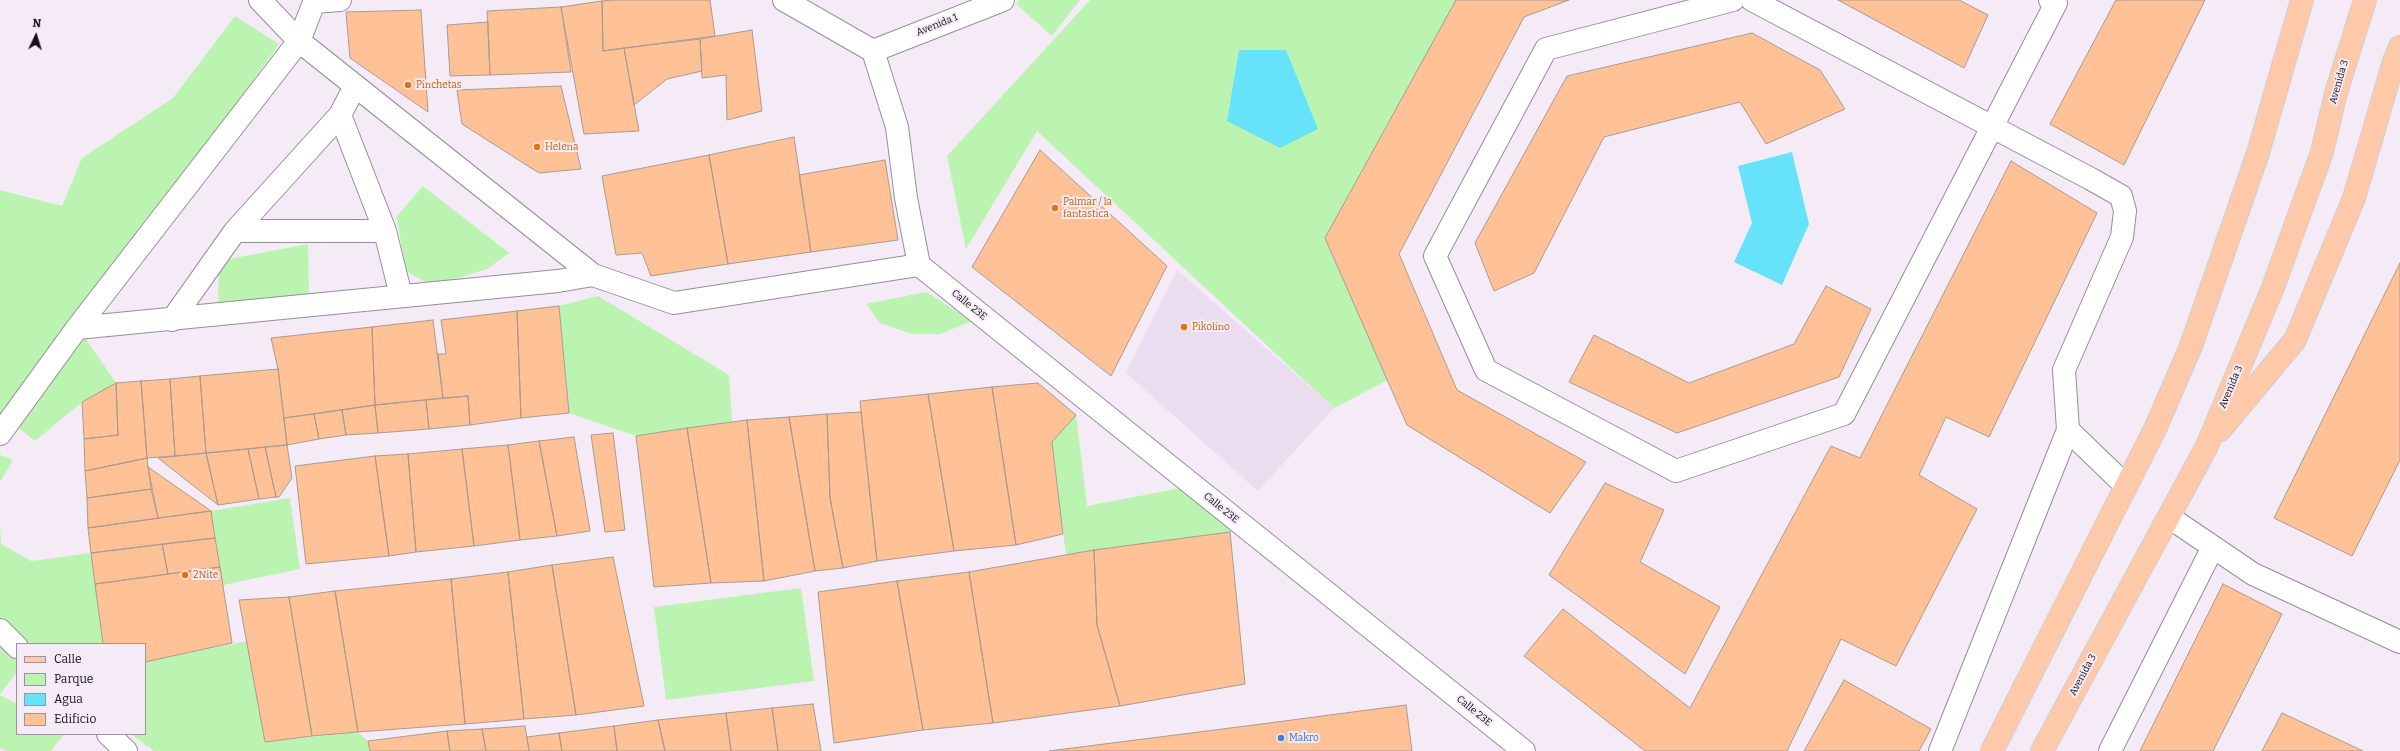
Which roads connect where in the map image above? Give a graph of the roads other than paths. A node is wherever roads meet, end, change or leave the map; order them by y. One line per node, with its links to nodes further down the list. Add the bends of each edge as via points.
1 (260, 0): 12 (street)
2 (340, 0): 10 (street)
3 (784, 0): 11 (street)
4 (1003, 0): 14 (street, Avenida 1)
5 (1733, 0): 17 (street, via 1546,49 1435,256 1486,370 1676,472 1844,414)
6 (1752, 0): 17 (street)
7 (2050, 0): 17 (street, via 2056,3)
8 (2302, 0): 28 (main road, via 2258,153 2191,346)
9 (2365, 0): 27 (main road, Avenida 3, via 2336,93 2322,152 2274,285)
10 (314, 1): 12 (street)
11 (809, 6): 14 (street)
12 (299, 41): 15 (street); 24 (street)
13 (2400, 47): 27 (main road, via 2354,198 2295,340)
14 (873, 52): 20 (street, via 896,127)
15 (355, 86): 16 (street); 21 (street)
16 (340, 115): 18 (street); 19 (street)
17 (1992, 128): 25 (street, via 2121,196 2125,211 2122,237 2064,370)
18 (235, 231): 19 (street); 23 (street)
19 (386, 231): 22 (street)
20 (919, 265): 21 (street, via 674,303); 36 (street, Calle 23E)
21 (593, 276): 22 (street)
22 (401, 296): 23 (street)
23 (172, 320): 24 (street)
24 (77, 328): 26 (street)
25 (2068, 430): 28 (street); 37 (street)
26 (0, 434)
27 (2207, 446): 29 (main road, Avenida 3)
28 (2126, 486): 38 (main road)
29 (2169, 516): 30 (street); 39 (main road, Avenida 3)
30 (2213, 547): 32 (street, via 2253,574); 40 (street)
31 (0, 630): 33 (street)
32 (2400, 642)
33 (16, 646)
34 (109, 735): 35 (street)
35 (126, 751)
36 (1524, 751)
37 (1940, 751)
38 (1992, 751)
39 (2042, 751)
40 (2110, 751)

